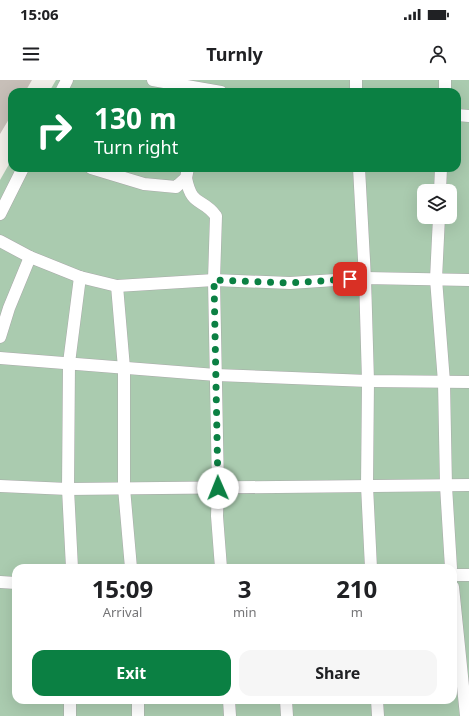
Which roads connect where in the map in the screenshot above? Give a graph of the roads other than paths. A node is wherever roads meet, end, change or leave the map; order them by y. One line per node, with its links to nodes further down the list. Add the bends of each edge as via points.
1 (153, 80): 2 (street)
2 (191, 88)
3 (22, 172): 9 (street)
4 (104, 172): 7 (street, via 162,187 176,187)
5 (359, 172): 14 (street)
6 (441, 172): 8 (street)
7 (187, 173): 16 (street, via 188,190 194,199 212,210 216,216)
8 (440, 184)
9 (0, 214)
10 (439, 224): 15 (street)
11 (0, 241): 12 (street)
12 (30, 257): 13 (street); 19 (street)
13 (80, 277): 18 (street); 21 (street)
14 (365, 278): 15 (street); 16 (street, via 290,283); 24 (street)
15 (436, 279): 17 (street); 25 (street)
16 (214, 280): 18 (street); 23 (street)
17 (469, 280)
18 (117, 286): 22 (street)
19 (0, 338)
20 (0, 358): 21 (street)
21 (69, 363): 22 (street); 33 (street)
22 (124, 368): 23 (street); 31 (street)
23 (216, 375): 24 (street); 32 (street)
24 (368, 381): 25 (street); 29 (street)
25 (444, 382): 26 (street); 30 (street)
26 (469, 382)
27 (469, 485): 30 (street)
28 (0, 486): 33 (street)
29 (367, 486): 30 (street); 32 (street); 37 (street)
30 (446, 486): 38 (street)
31 (124, 488): 32 (street); 33 (street); 35 (street)
32 (218, 488): 36 (street)
33 (68, 489): 34 (street)
34 (72, 564)
35 (131, 564)
36 (221, 564)
37 (371, 564)
38 (451, 564)
39 (457, 575): 40 (street)
40 (469, 575)
41 (0, 582): 42 (street)
42 (12, 583)
43 (457, 627): 54 (street)
44 (70, 704): 49 (street)
45 (138, 704): 50 (street)
46 (229, 704): 51 (street)
47 (286, 704): 52 (street)
48 (377, 704): 53 (street)
49 (70, 716)
50 (138, 716)
51 (230, 716)
52 (287, 716)
53 (378, 716)
54 (466, 716)

